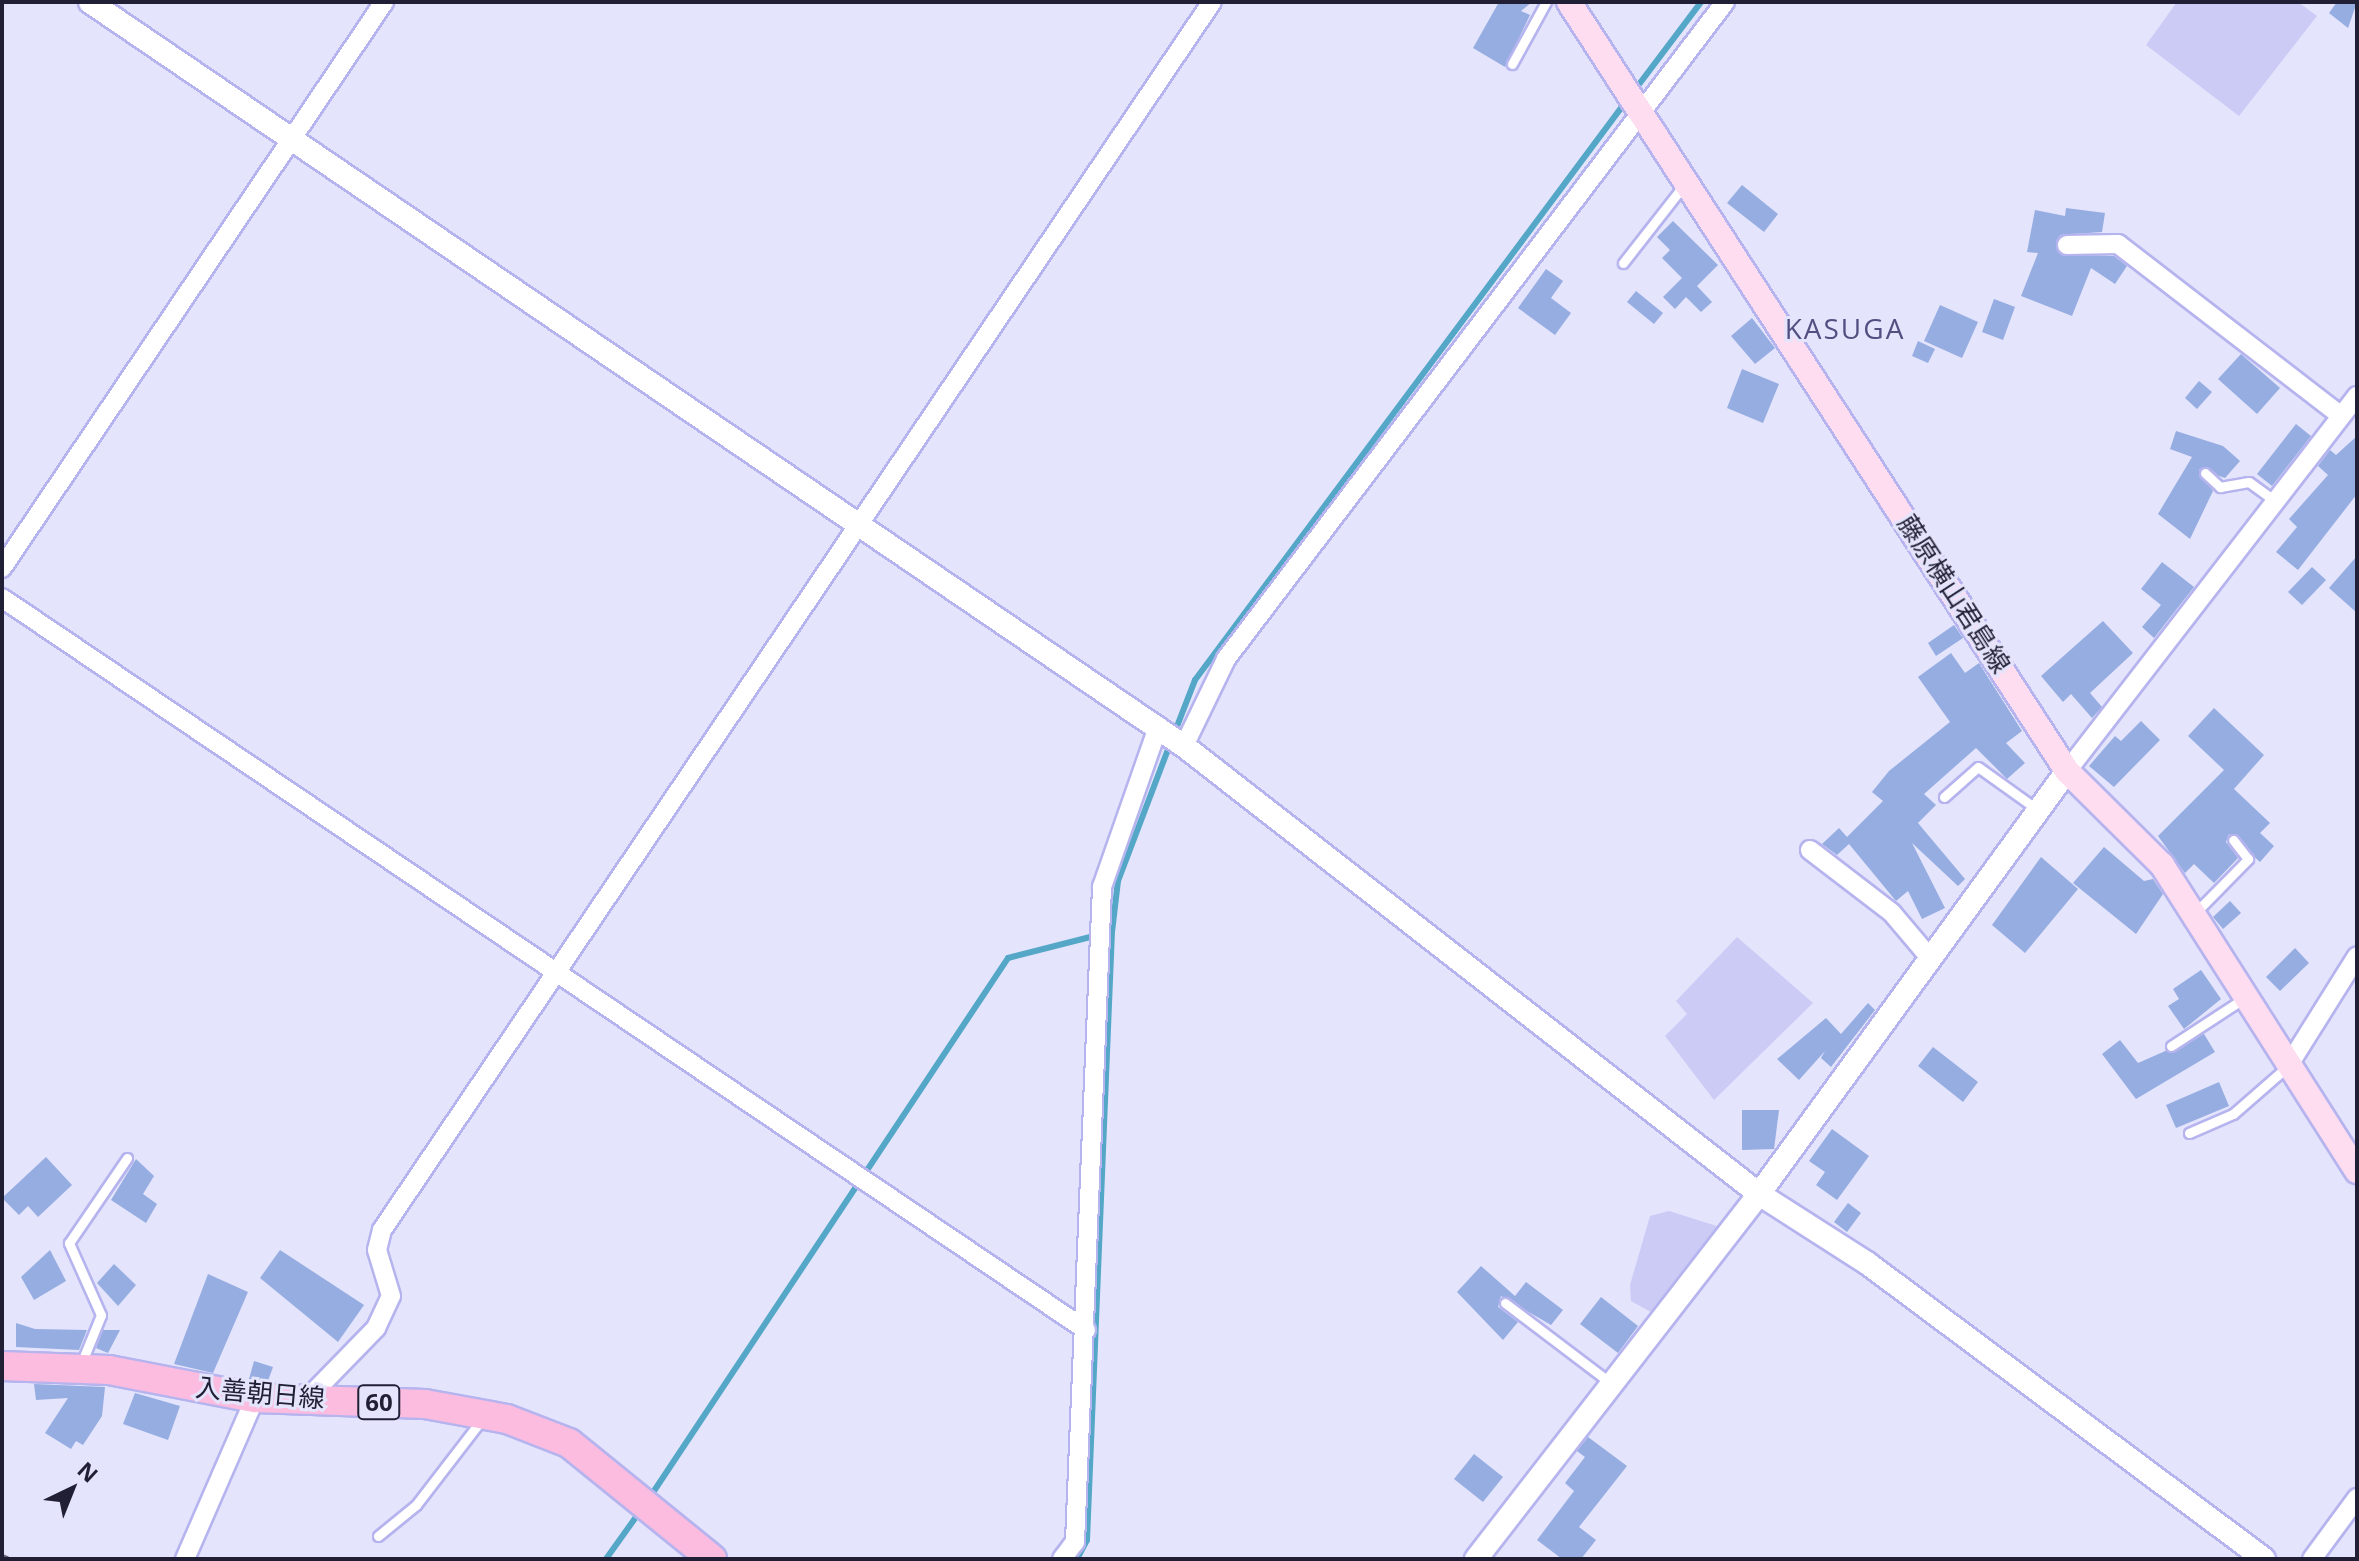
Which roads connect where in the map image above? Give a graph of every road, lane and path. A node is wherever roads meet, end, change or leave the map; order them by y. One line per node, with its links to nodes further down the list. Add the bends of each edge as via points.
1 (90, 2): 9 (street)
2 (384, 2): 9 (street)
3 (1212, 2): 17 (street)
4 (1546, 2): 7 (lane)
5 (1569, 2): 8 (main road, 藤原横山君島線)
6 (1725, 2): 8 (street)
7 (1512, 64)
8 (1639, 109): 10 (main road, 藤原横山君島線); 21 (street, via 1226,659)
9 (289, 139): 17 (street); 18 (street)
10 (1686, 182): 12 (lane); 22 (main road, 藤原横山君島線)
11 (2067, 245): 14 (street, via 2118,244)
12 (1623, 263)
13 (2357, 396): 14 (street)
14 (2340, 415): 16 (street)
15 (2205, 473): 16 (lane, via 2220,487 2249,482)
16 (2277, 502): 22 (street)
17 (860, 524): 20 (street); 30 (street)
18 (2, 568)
19 (2, 598): 30 (street)
20 (1158, 727): 21 (street); 39 (street, via 1102,887)
21 (1184, 746): 37 (street)
22 (2067, 771): 24 (street); 27 (main road, 藤原横山君島線, via 2162,865)
23 (1944, 797): 24 (lane, via 1978,767)
24 (2038, 810): 29 (street)
25 (2233, 840): 27 (lane, via 2248,859)
26 (1810, 850): 29 (street, via 1892,913)
27 (2195, 913): 31 (main road, 藤原横山君島線)
28 (2357, 956): 33 (street)
29 (1930, 958): 37 (street)
30 (557, 972): 39 (street); 44 (street, via 382,1230 377,1250 391,1296 376,1328)
31 (2249, 995): 32 (lane); 33 (main road, 藤原横山君島線)
32 (2171, 1046)
33 (2290, 1063): 34 (lane, via 2233,1114); 36 (main road, 藤原横山君島線)
34 (2189, 1133)
35 (127, 1158): 41 (lane, via 69,1243 101,1315)
36 (2357, 1171)
37 (1759, 1194): 42 (street); 52 (street, via 1867,1263)
38 (1505, 1303): 42 (lane)
39 (1086, 1330): 50 (street, via 1075,1542)
40 (2, 1366): 41 (main road, 入善朝日線 / 60)
41 (79, 1367): 43 (main road, 入善朝日線 / 60)
42 (1612, 1384): 51 (street)
43 (255, 1398): 44 (main road, 入善朝日線 / 60); 48 (street)
44 (308, 1398): 45 (main road, 入善朝日線 / 60)
45 (485, 1415): 47 (lane, via 416,1505); 49 (main road, 入善朝日線 / 60, via 569,1443)
46 (2357, 1498): 53 (street)
47 (378, 1536)
48 (185, 1559)
49 (712, 1559)
50 (1062, 1559)
51 (1476, 1559)
52 (2264, 1559)
53 (2312, 1559)

